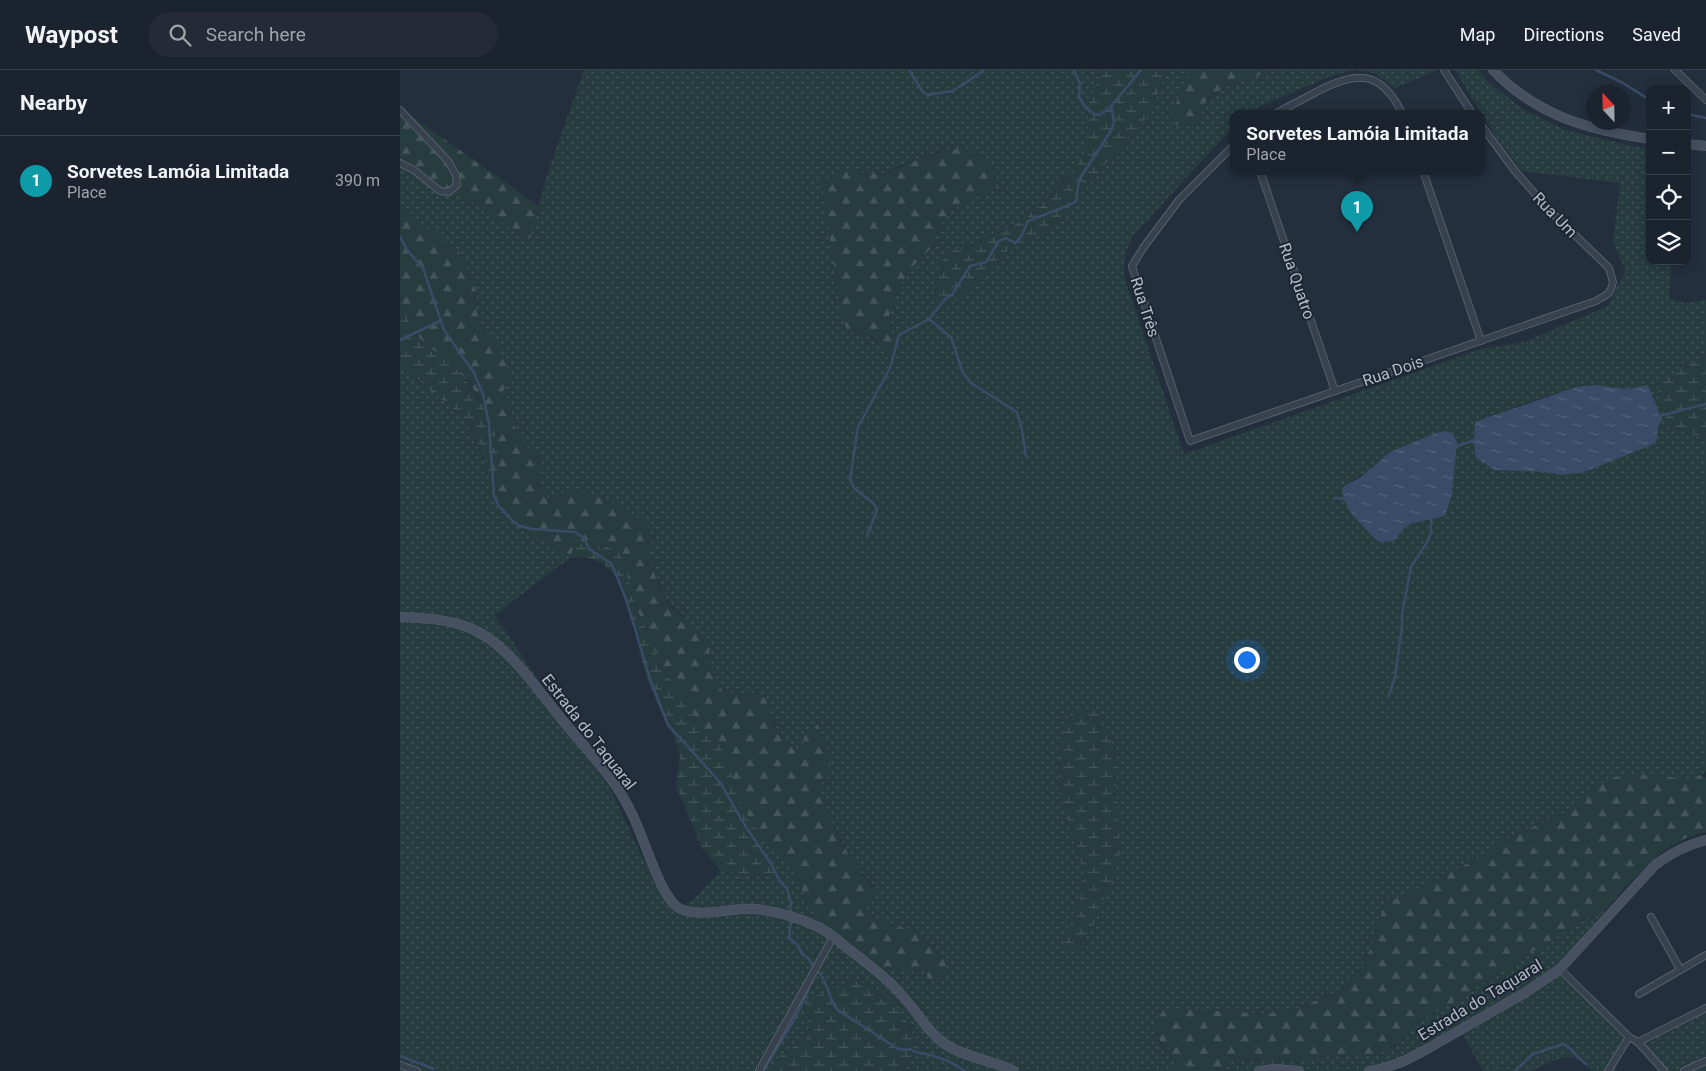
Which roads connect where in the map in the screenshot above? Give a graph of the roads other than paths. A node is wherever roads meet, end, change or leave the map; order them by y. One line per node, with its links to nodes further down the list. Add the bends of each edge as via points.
1 (1444, 70): 8 (street)
2 (1493, 70): 10 (street, via 1530,101 1558,116 1586,127)
3 (1675, 70): 4 (street)
4 (1706, 100)
5 (400, 110): 14 (street, via 448,161 456,175 457,186 449,192 440,191)
6 (1283, 110): 7 (street, via 1352,77 1365,78 1386,88)
7 (1400, 110)
8 (1470, 110)
9 (1485, 131): 17 (street, Rua Um, via 1551,212 1609,268 1613,282 1611,289)
10 (1646, 138)
11 (1691, 144): 12 (street)
12 (1706, 146)
13 (1230, 149): 20 (street, Rua Três, via 1179,200 1132,266)
14 (400, 163)
15 (1261, 175): 19 (street, Rua Quatro)
16 (1424, 175): 18 (street)
17 (1596, 301): 18 (street, Rua Dois)
18 (1481, 341): 19 (street, Rua Dois)
19 (1335, 391): 20 (street, Rua Dois)
20 (1190, 442)
21 (400, 617): 24 (street, Estrada do Taquaral, via 454,622 474,629 516,664 613,781 632,812 664,888 676,906 698,913 735,908 779,913 818,927)
22 (1706, 840): 26 (street, Estrada do Taquaral, via 1672,852 1656,865)
23 (1651, 917): 27 (street)
24 (833, 937): 35 (street); 36 (street, Estrada do Taquaral, via 900,992 931,1031 946,1044)
25 (1706, 955): 27 (street)
26 (1560, 969): 30 (street); 39 (street, Estrada do Taquaral, via 1422,1052 1388,1067)
27 (1680, 969): 28 (street)
28 (1639, 994)
29 (1706, 1008): 31 (street)
30 (1629, 1036): 31 (street); 40 (street)
31 (1638, 1042): 41 (street)
32 (1706, 1060): 42 (street)
33 (400, 1065): 34 (street)
34 (417, 1071)
35 (759, 1071)
36 (1014, 1071)
37 (1259, 1071): 38 (street)
38 (1299, 1071)
39 (1369, 1071)
40 (1608, 1071)
41 (1664, 1071)
42 (1684, 1071)

